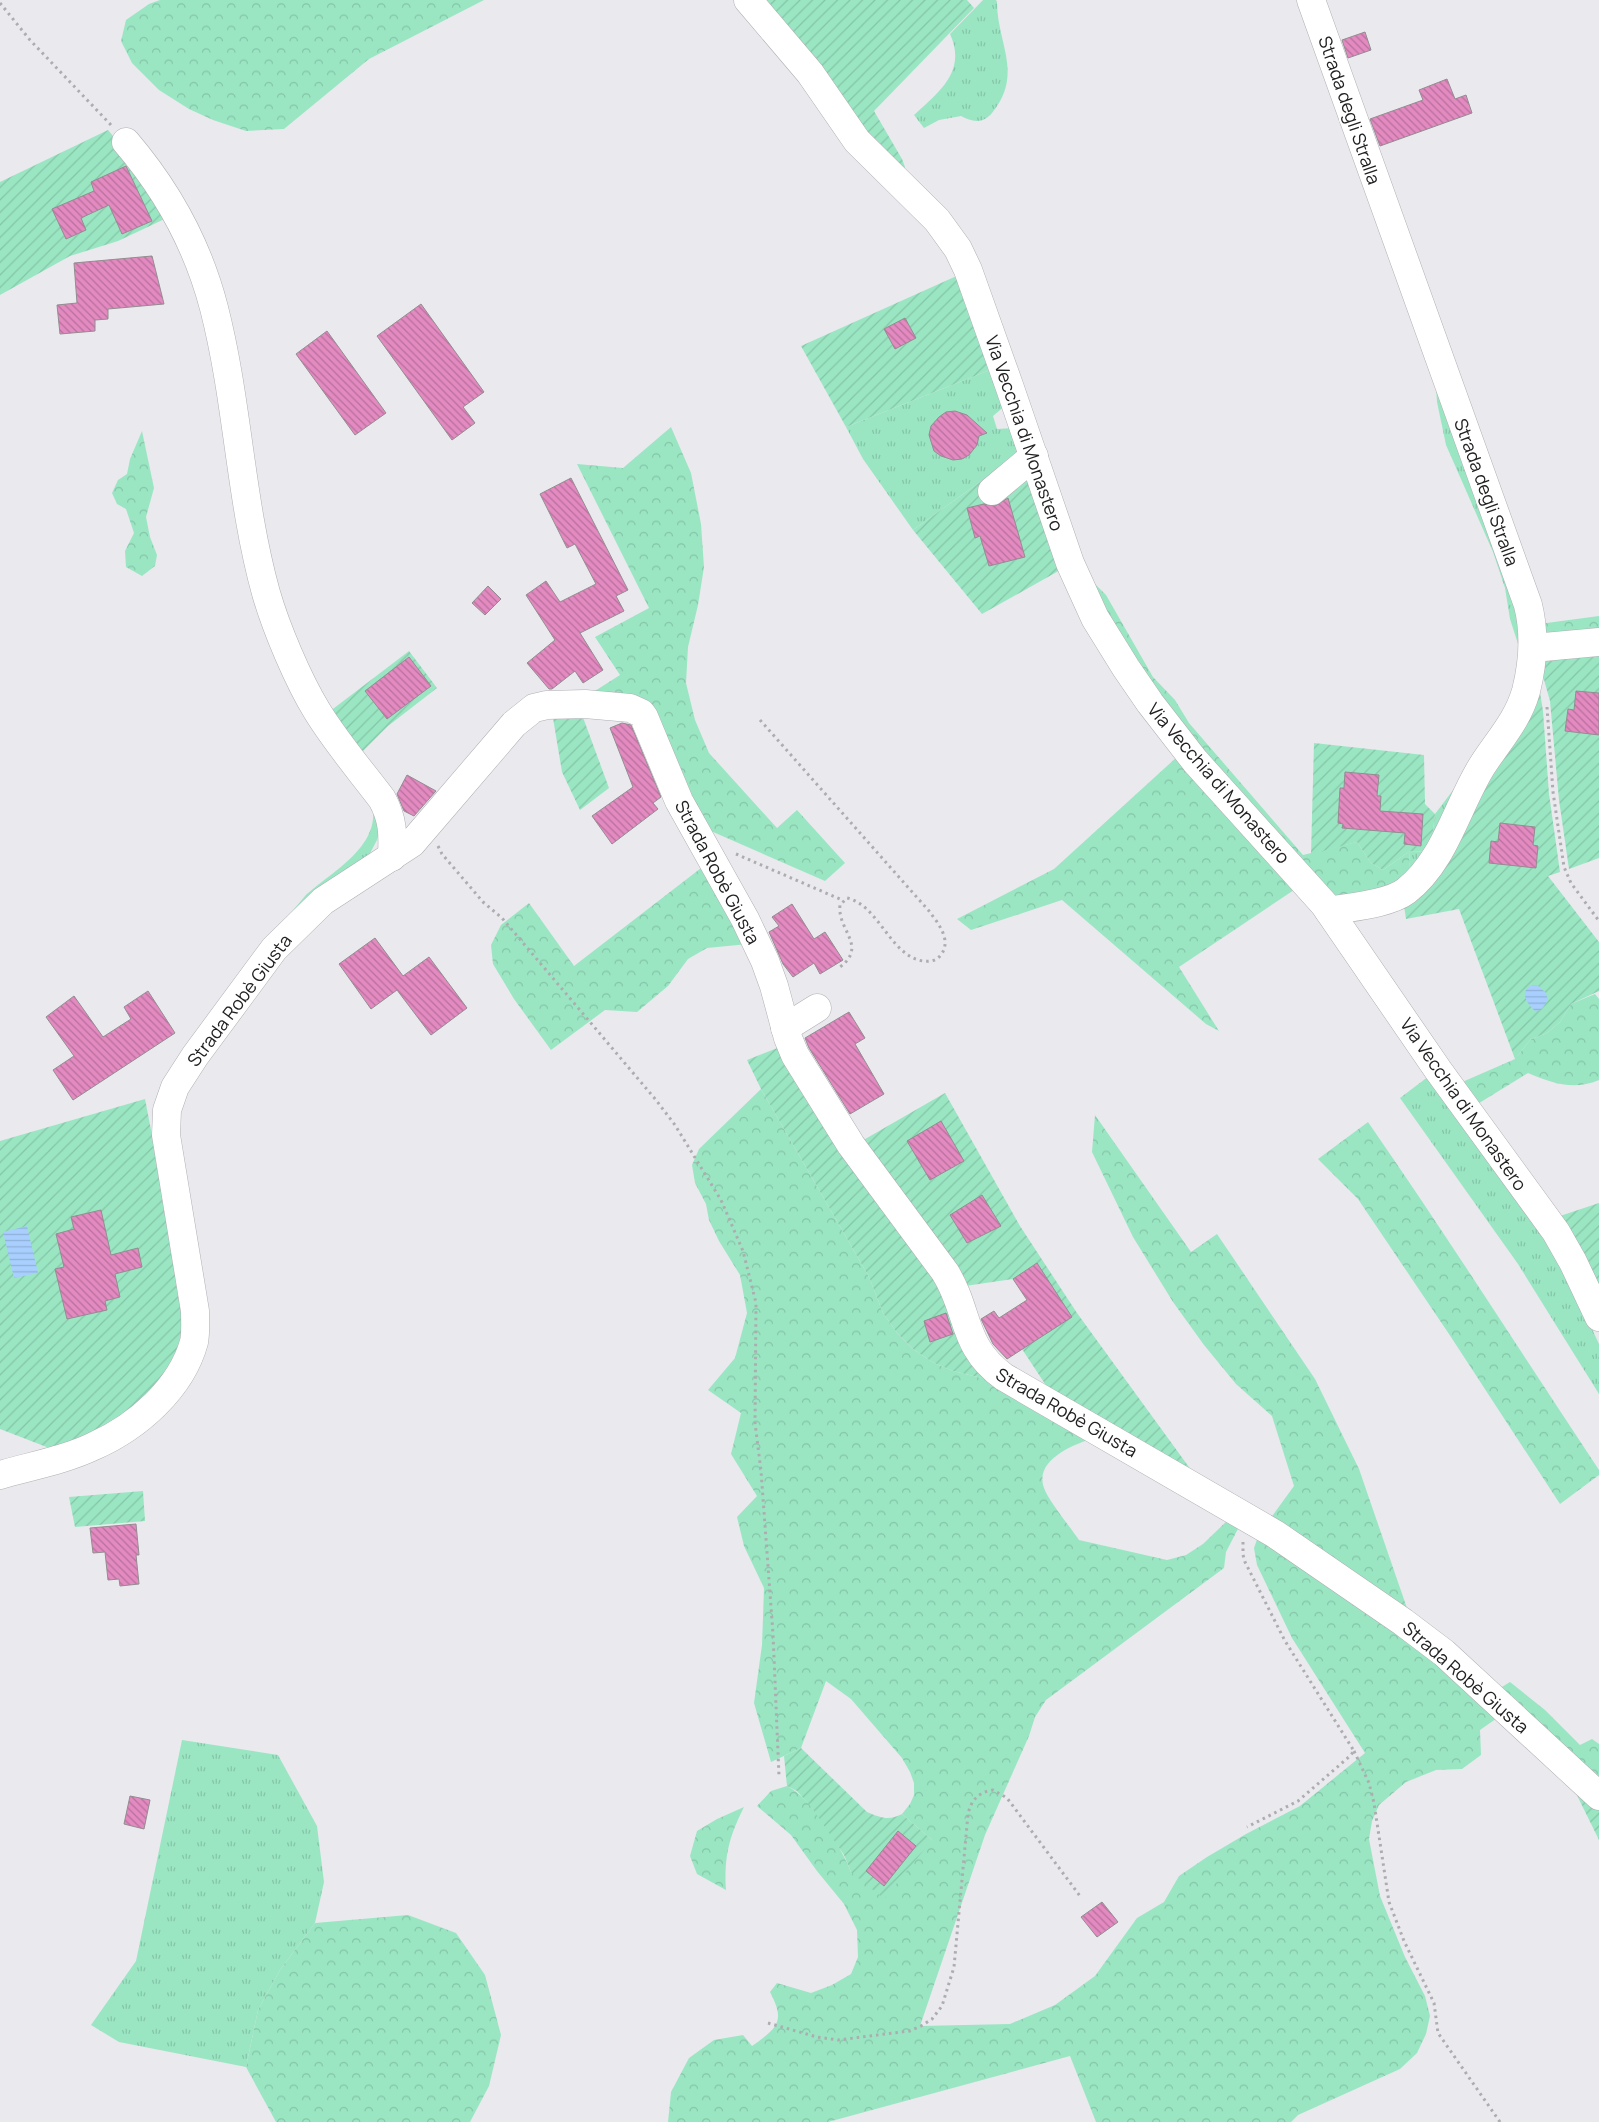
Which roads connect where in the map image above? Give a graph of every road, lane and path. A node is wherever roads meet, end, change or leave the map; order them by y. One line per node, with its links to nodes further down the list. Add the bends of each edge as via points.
1 (748, 0): 5 (street, Via Vecchia di Monastero, via 805,66 857,141 937,220 954,242 970,276)
2 (1311, 0): 8 (street, Strada degli Stralla, via 1528,605)
3 (0, 3): 4 (path, via 30,40)
4 (126, 142): 13 (street, via 177,215 209,293 226,367 261,572 273,613 317,711 390,814)
5 (1034, 456): 6 (street); 15 (street, Via Vecchia di Monastero, via 1082,590 1133,680 1195,761)
6 (992, 491)
7 (1599, 642): 8 (street)
8 (1533, 648): 15 (street, Strada degli Stralla, via 1526,691 1517,714 1482,766 1428,867 1399,896)
9 (1546, 699): 16 (path, via 1564,866 1571,883)
10 (760, 720): 14 (path, via 930,911 942,930 944,950 932,961 910,956 863,906 852,899)
11 (428, 825): 13 (street, Strada Robè Giusta, via 412,843); 19 (street, Strada Robè Giusta, via 506,732 534,708 585,704 636,710 646,722 678,801 758,945 774,986); 24 (path, via 442,854 483,902 502,918 675,1125 721,1200 743,1251 756,1303 755,1423 773,1634)
12 (735, 854): 14 (path)
13 (392, 856): 21 (street, Strada Robè Giusta, via 323,901 274,948 175,1087 166,1110 166,1135 195,1324 192,1348 177,1378 160,1400 115,1436 75,1454)
14 (842, 900): 17 (path, via 840,918 852,950)
15 (1329, 911): 20 (street, Via Vecchia di Monastero, via 1438,1070 1556,1232)
16 (1599, 922)
17 (840, 967)
18 (817, 1008): 19 (street)
19 (785, 1028): 22 (street, Strada Robè Giusta, via 795,1055 842,1132 954,1285 970,1337 986,1364)
20 (1599, 1317)
21 (0, 1475)
22 (1254, 1521): 23 (path, via 1243,1542 1245,1562 1286,1641); 25 (street, Strada Robè Giusta, via 1426,1638)
23 (1354, 1750): 26 (path, via 1298,1801); 29 (path, via 1374,1803 1389,1902 1434,2003 1438,2033)
24 (779, 1776)
25 (1599, 1796)
26 (1248, 1827)
27 (1080, 1896): 28 (path, via 1007,1798 993,1790 983,1792 973,1801 968,1814 954,1967 942,2006 932,2018 909,2031 838,2040)
28 (768, 2023)
29 (1500, 2122)

